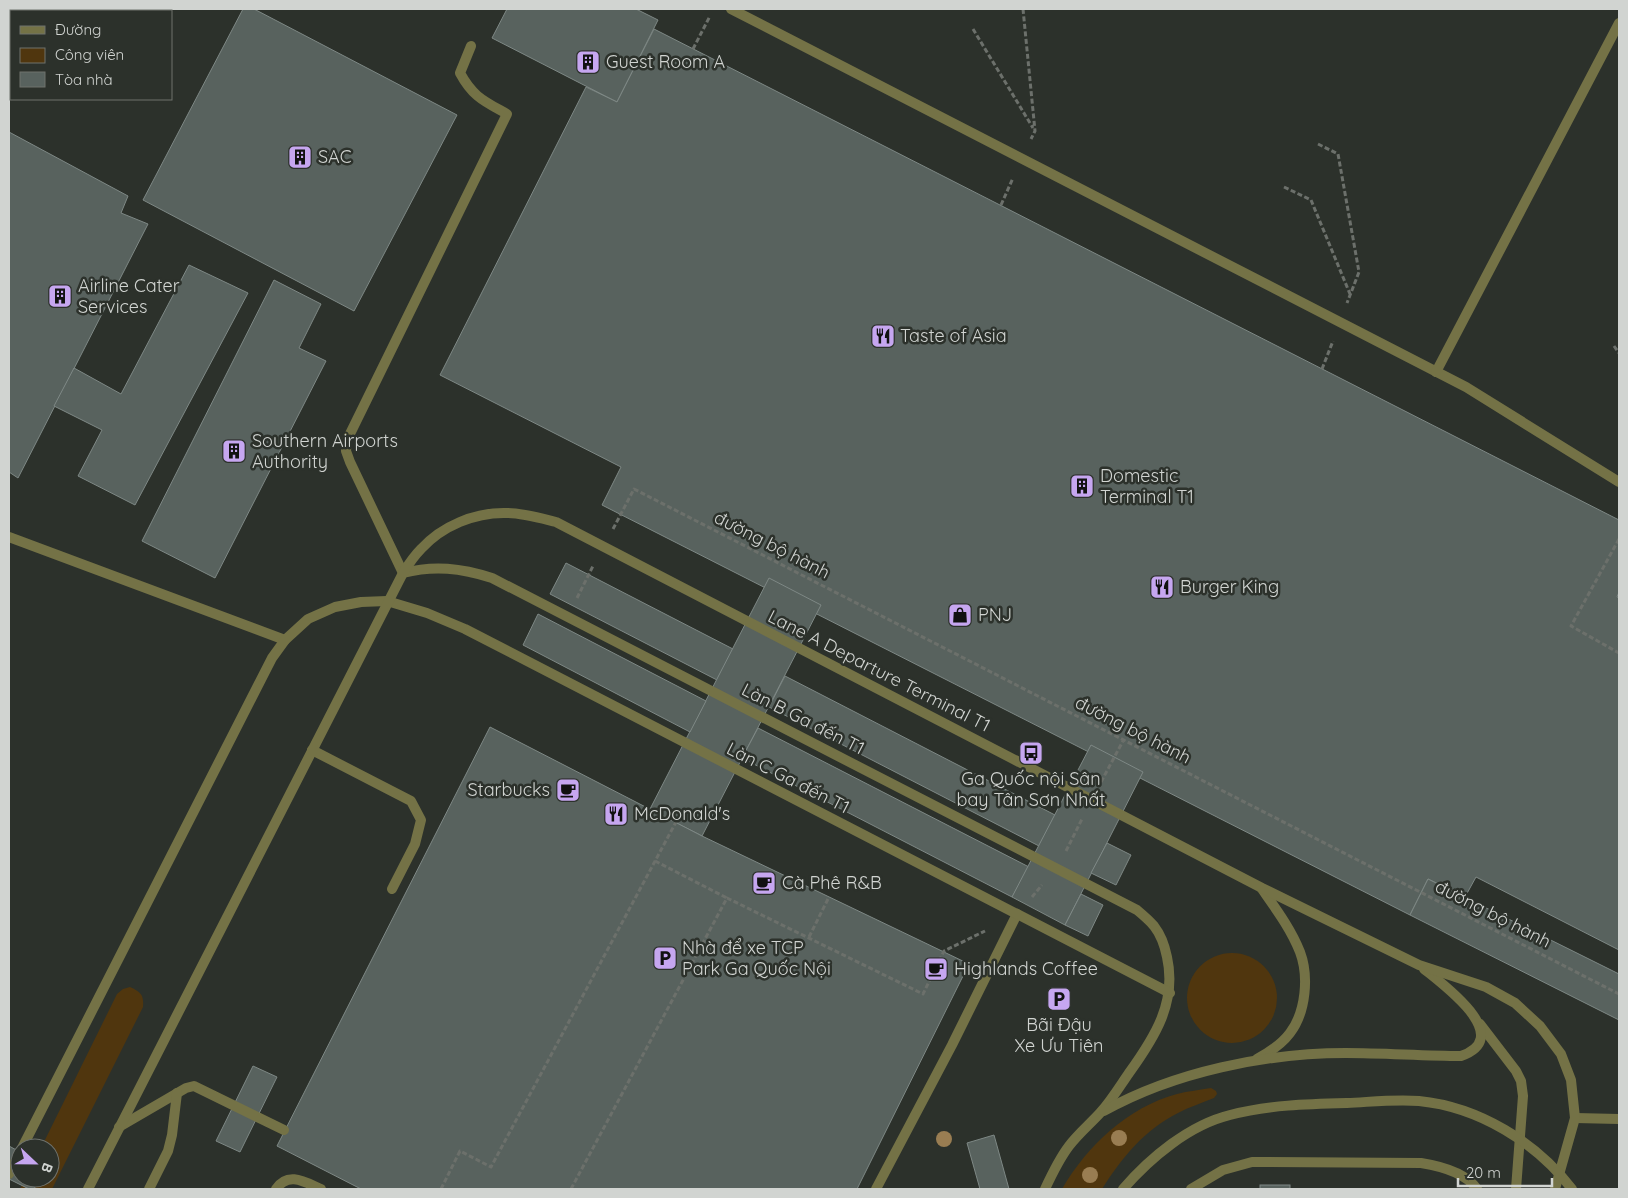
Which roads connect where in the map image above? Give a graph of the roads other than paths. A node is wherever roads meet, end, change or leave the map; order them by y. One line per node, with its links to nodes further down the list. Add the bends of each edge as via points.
1 (731, 9): 4 (street)
2 (1619, 23): 4 (street)
3 (471, 46): 7 (street, via 460,73 474,94 507,114 347,440 350,462)
4 (1436, 372): 5 (street, via 1494,403)
5 (1619, 482)
6 (9, 537): 9 (street)
7 (402, 573): 8 (street, Lane A Departure Terminal T1); 11 (street, Lane A Departure Terminal T1, via 419,550 436,535 460,522 485,514 507,513 556,522); 15 (street, Làn B Ga đến T1, via 419,569 455,569 486,576 509,586 1137,910 1154,926 1166,948)
8 (387, 601): 9 (street, Làn C Ga đến T1, via 335,607 308,619); 10 (street, Lane A Departure Terminal T1); 13 (street, Làn C Ga đến T1, via 465,629)
9 (285, 640): 24 (street, Làn C Ga đến T1, via 268,665)
10 (312, 750): 12 (street, via 411,801 421,820 415,844); 22 (street, Lane A Departure Terminal T1)
11 (1262, 888): 14 (street, Lane A Departure Terminal T1); 17 (street, via 1286,924 1300,953 1304,968 1304,994 1291,1032 1271,1052)
12 (392, 889)
13 (1017, 914): 15 (street, Làn C Ga đến T1); 31 (street)
14 (1419, 965): 16 (street); 20 (street, via 1486,987 1515,1003 1540,1026 1561,1054 1571,1080)
15 (1170, 993): 19 (street, Làn B Ga đến T1, via 1148,1046)
16 (1467, 1007): 17 (street, via 1476,1018 1482,1034 1474,1050 1461,1056 1346,1053 1302,1055); 35 (street, via 1521,1081 1523,1096)
17 (1244, 1064): 19 (street, via 1156,1086)
18 (178, 1093): 22 (street); 23 (street, via 194,1086 200,1088); 28 (street, via 168,1151)
19 (1100, 1113): 32 (street, via 1069,1146)
20 (1575, 1118): 21 (street); 36 (street)
21 (1619, 1119)
22 (119, 1127): 27 (street, Lane A Departure Terminal T1)
23 (284, 1130)
24 (27, 1138)
25 (1559, 1172): 33 (street, via 1506,1131 1455,1108 1418,1101 1294,1104 1230,1115 1204,1125 1144,1166); 37 (street); 38 (street)
26 (1478, 1188): 34 (street, via 1439,1166 1421,1163 1277,1161 1252,1162 1223,1170)
27 (88, 1189)
28 (149, 1189)
29 (276, 1189): 30 (street, via 284,1180 293,1178)
30 (320, 1189)
31 (876, 1189)
32 (1045, 1189)
33 (1123, 1189)
34 (1191, 1189)
35 (1516, 1189)
36 (1555, 1189)
37 (1562, 1189)
38 (1572, 1189)

